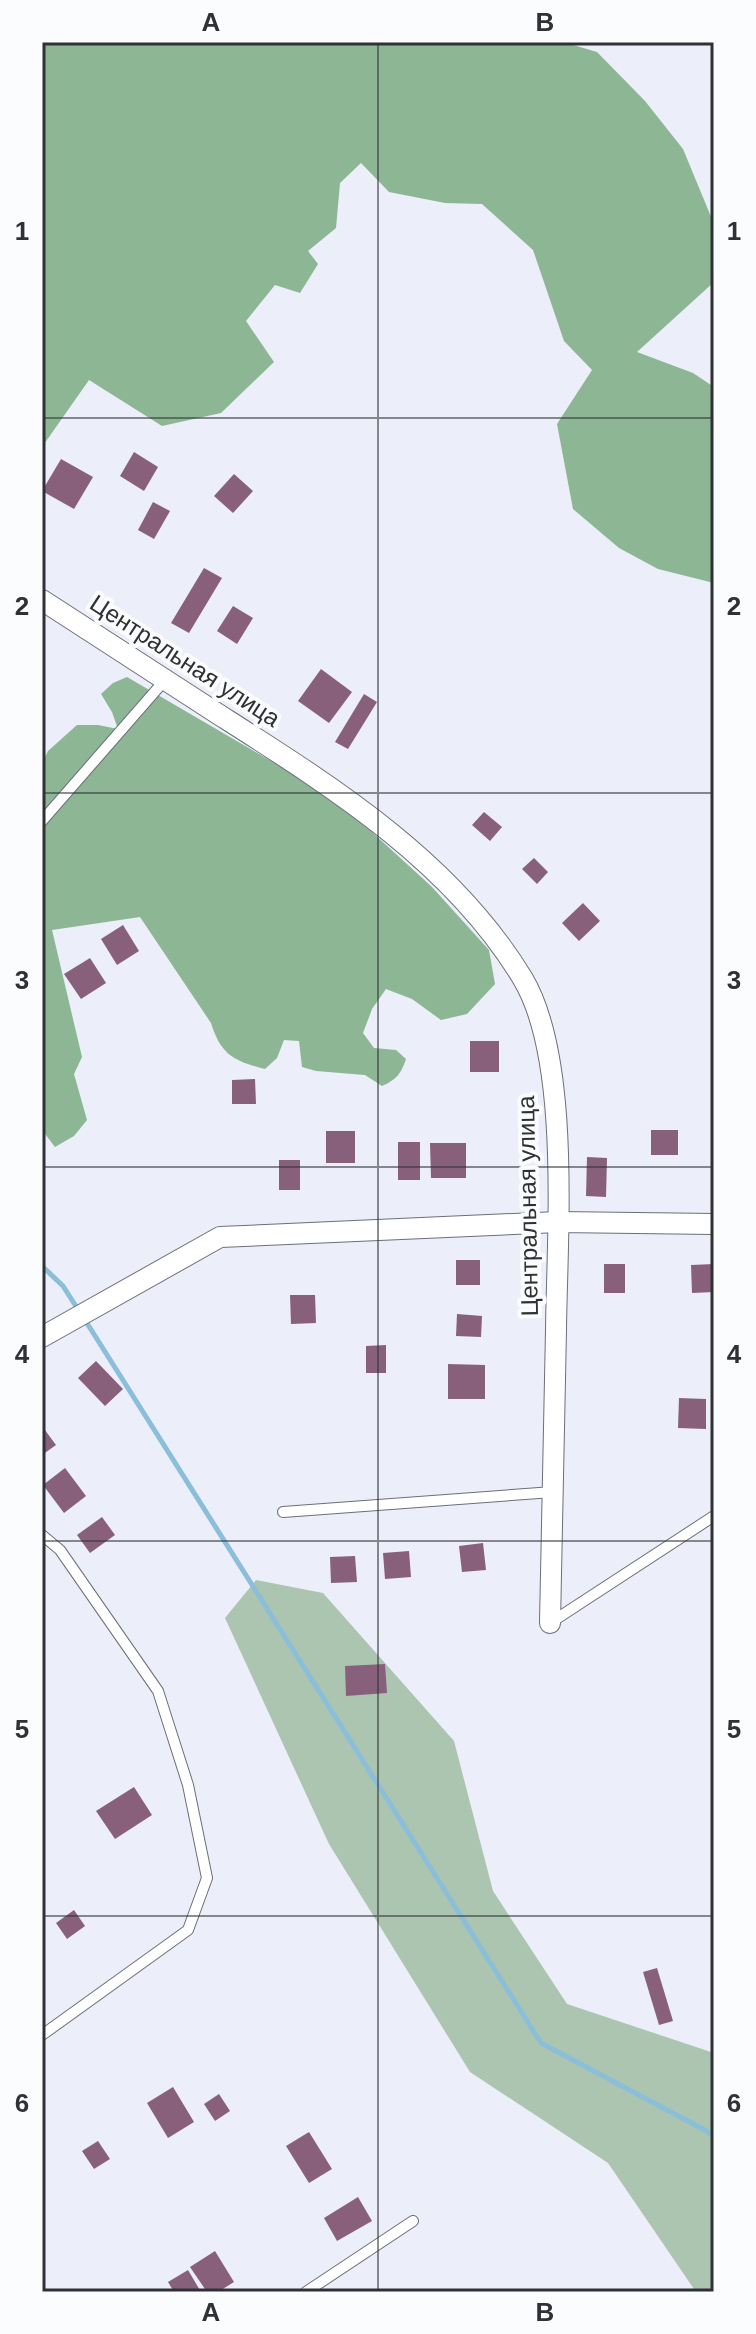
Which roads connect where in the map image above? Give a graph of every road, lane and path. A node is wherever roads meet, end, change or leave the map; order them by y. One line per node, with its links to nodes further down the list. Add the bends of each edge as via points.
1 (42, 600): 2 (street, Центральная улица)
2 (165, 680): 3 (lane); 4 (street, Центральная улица, via 382,824 484,924 524,980 545,1031 555,1110)
3 (42, 821)
4 (558, 1222): 5 (street); 6 (street, via 220,1237); 7 (street, Центральная улица)
5 (714, 1224)
6 (42, 1337)
7 (553, 1492): 8 (lane); 11 (street, Центральная улица)
8 (283, 1512)
9 (714, 1516): 11 (lane)
10 (42, 1535): 12 (lane, via 60,1550 158,1691 188,1785 207,1878 188,1930)
11 (550, 1623)
12 (42, 2035)
13 (413, 2221): 14 (lane)
14 (306, 2292)

